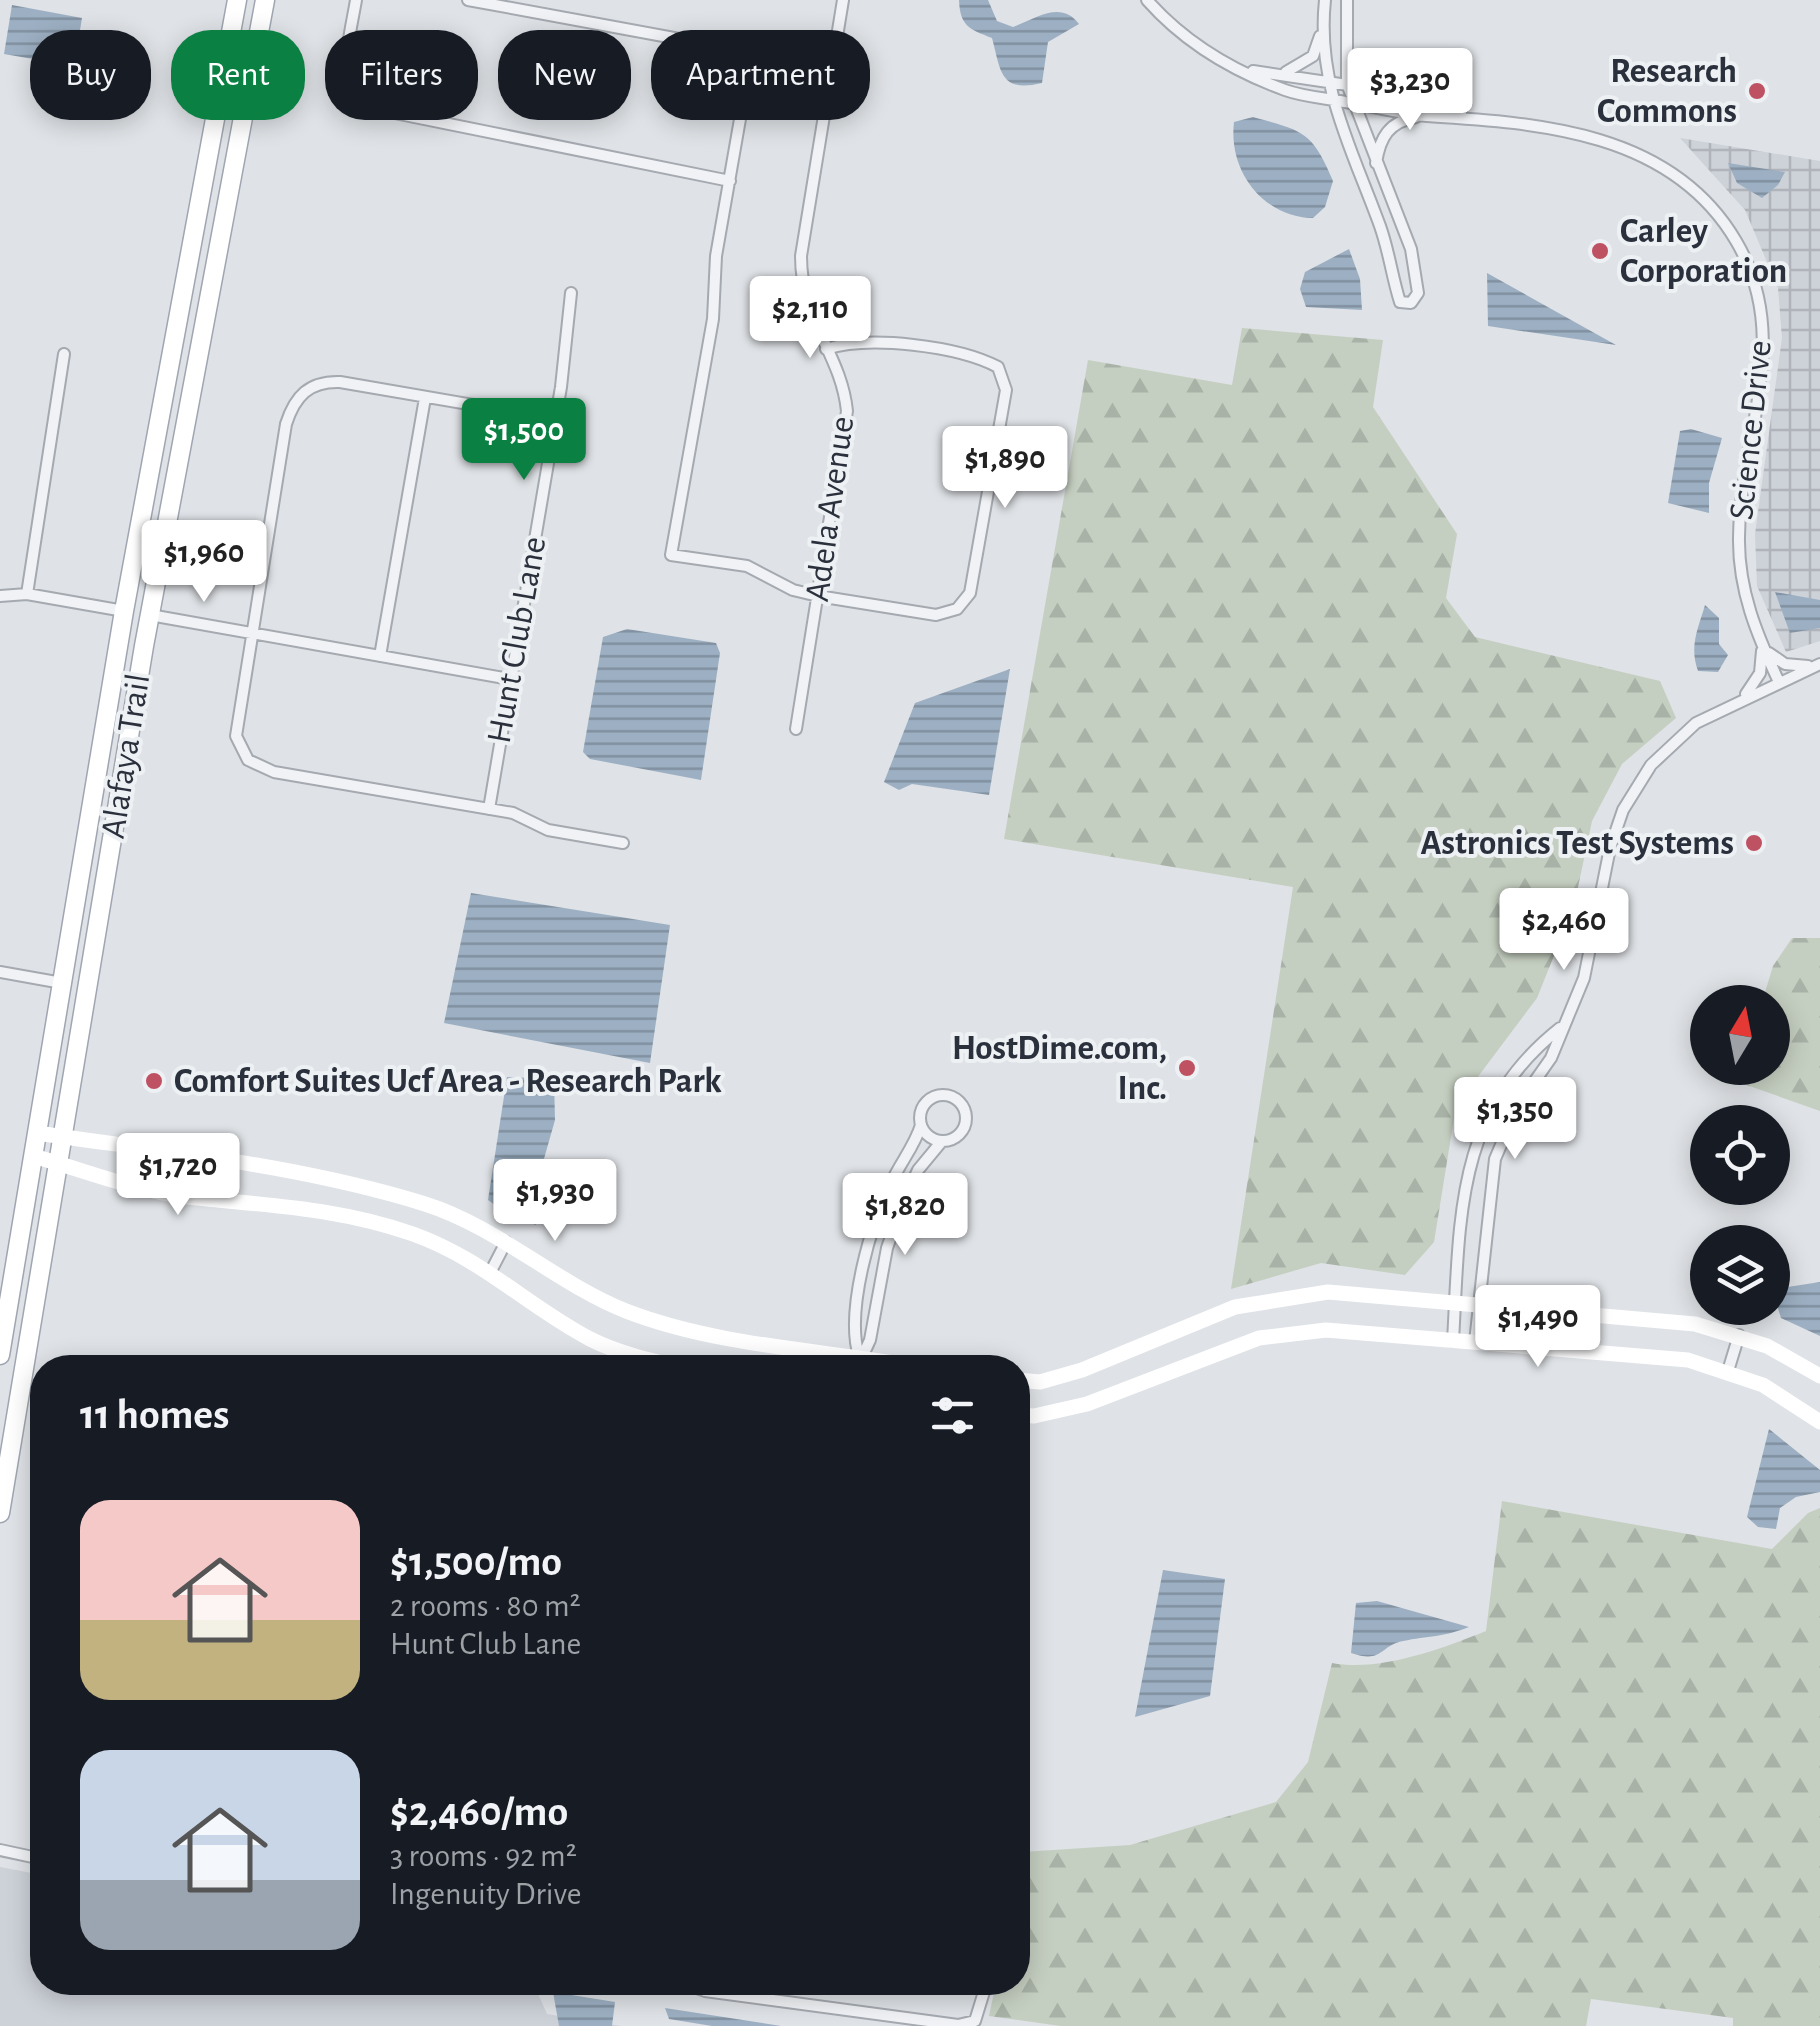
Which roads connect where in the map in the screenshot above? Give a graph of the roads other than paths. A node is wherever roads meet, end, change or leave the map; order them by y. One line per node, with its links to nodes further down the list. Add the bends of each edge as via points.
1 (238, 0): 18 (main road, Alafaya Trail)
2 (265, 0): 21 (main road, Alafaya Trail)
3 (356, 0): 22 (street, via 345,69 360,106)
4 (468, 0): 22 (street, via 712,45 730,57 742,76 744,102)
5 (844, 0): 25 (street, Adela Avenue, via 801,256 801,290)
6 (1147, 0): 10 (street, Science Drive, via 1203,50)
7 (1325, 0): 9 (street)
8 (1347, 0): 13 (street)
9 (1322, 31): 11 (street, via 1313,56); 12 (street)
10 (1244, 70): 11 (street, Science Drive); 14 (street, Science Drive, via 1287,91)
11 (1282, 73): 12 (street, Science Drive)
12 (1328, 80): 13 (street, Science Drive); 14 (street)
13 (1348, 84): 15 (street); 17 (street, Science Drive, via 1415,95)
14 (1332, 99): 15 (street, Science Drive); 19 (street, via 1394,266 1400,302 1411,303 1418,292 1411,249)
15 (1352, 103): 16 (street, Science Drive); 19 (street)
16 (1424, 116): 17 (street, Science Drive); 19 (street, via 1389,129)
17 (1472, 116): 36 (street, Science Drive, via 1586,135 1653,159 1711,202 1738,243 1752,276 1766,348 1738,534 1745,596)
18 (216, 121): 20 (main road, Alafaya Trail); 21 (main road, via 222,156)
19 (1376, 164)
20 (206, 170): 23 (main road, via 221,180); 29 (main road, Alafaya Trail)
21 (234, 170): 23 (main road, Alafaya Trail)
22 (730, 181): 32 (street, via 672,554 748,566)
23 (226, 207): 34 (main road, Alafaya Trail)
24 (571, 292): 28 (street, Hunt Club Lane)
25 (826, 349): 32 (street, Adela Avenue, via 845,389 847,411); 32 (street, via 862,340 980,358 998,367 1006,390 970,594 957,610 936,615)
26 (64, 354): 30 (street)
27 (425, 398): 28 (street); 35 (street, via 326,382 295,401); 38 (street)
28 (555, 420): 40 (street, Hunt Club Lane)
29 (130, 576): 33 (main road, Alafaya Trail); 34 (main road, via 139,606)
30 (27, 594): 31 (street); 33 (street)
31 (0, 596)
32 (818, 596): 43 (street, Adela Avenue)
33 (124, 611): 37 (main road); 47 (main road, Alafaya Trail)
34 (150, 615): 35 (street); 37 (main road, Alafaya Trail)
35 (250, 634): 38 (street); 44 (street, via 237,720 248,760 274,772)
36 (1762, 645): 39 (street, via 1785,664); 41 (street, Science Drive); 42 (street, via 1760,673)
37 (144, 646): 51 (main road, Alafaya Trail)
38 (380, 656): 40 (street)
39 (1818, 665): 41 (street)
40 (510, 679): 44 (street, Hunt Club Lane)
41 (1779, 682): 42 (street)
42 (1742, 698): 48 (street, via 1676,738 1628,800 1610,848 1589,962)
43 (796, 729)
44 (488, 809): 45 (street, via 548,830)
45 (623, 843)
46 (0, 972): 47 (street)
47 (62, 982): 50 (main road, Alafaya Trail)
48 (1561, 1027): 57 (street, via 1514,1073 1474,1145); 58 (street, via 1495,1159)
49 (922, 1125): 52 (street); 52 (street, via 922,1109 932,1098 960,1102 965,1125); 65 (street, via 870,1240)
50 (37, 1133): 51 (main road); 53 (main road, Alafaya Trail)
51 (63, 1137): 54 (main road, Alafaya Trail); 55 (main road, via 344,1180 431,1206)
52 (942, 1141): 66 (street, via 903,1202)
53 (33, 1156): 54 (main road); 62 (main road, Alafaya Trail)
54 (59, 1163): 56 (main road, via 185,1196 336,1210); 72 (main road, Alafaya Trail)
55 (506, 1242): 56 (street); 64 (main road, via 622,1309 682,1330)
56 (491, 1270): 63 (main road, via 587,1337)
57 (1455, 1303): 58 (main road); 60 (street); 69 (main road, via 1328,1292 1283,1298 1235,1307 1082,1370)
58 (1479, 1305): 59 (main road, via 1677,1321); 61 (street)
59 (1739, 1335): 67 (street); 68 (main road)
60 (1453, 1340): 61 (main road); 70 (main road, via 1326,1330 1259,1338 1087,1404)
61 (1476, 1342): 67 (main road, via 1670,1358)
62 (0, 1355)
63 (632, 1355)
64 (820, 1355)
65 (857, 1355)
66 (862, 1355)
67 (1728, 1371): 71 (main road)
68 (1820, 1376)
69 (1030, 1381)
70 (1030, 1416)
71 (1820, 1422)
72 (0, 1513)
73 (0, 1850): 74 (street)
74 (30, 1856)
75 (726, 1995): 76 (street, via 958,2025 974,2021)
76 (983, 1995)

